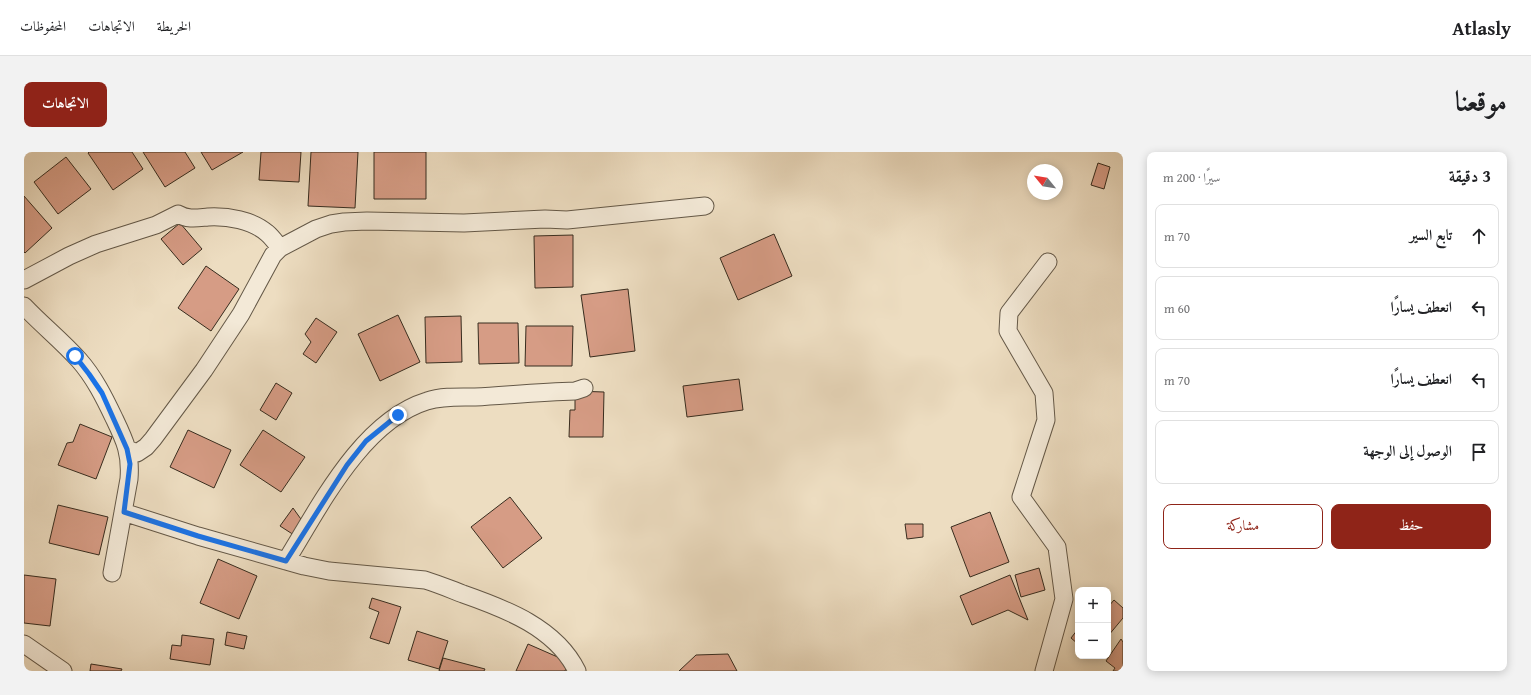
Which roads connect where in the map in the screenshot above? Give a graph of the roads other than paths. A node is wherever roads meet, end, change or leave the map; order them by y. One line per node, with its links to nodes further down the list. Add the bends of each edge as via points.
1 (705, 206): 2 (street, via 567,220 464,223 344,222 316,229)
2 (280, 248): 4 (street, via 268,234 248,223 218,217 184,218 178,214 156,225 96,244); 7 (street, via 226,337 167,421 153,439 137,453)
3 (1048, 262): 14 (street, via 1009,313 1008,331 1044,393 1046,420 1021,496 1057,547 1064,599)
4 (24, 280)
5 (24, 306): 7 (street, via 84,367 102,393)
6 (584, 388): 9 (street, via 575,391 428,400 398,415 366,441 347,465)
7 (127, 449): 8 (street, via 130,464)
8 (124, 512): 9 (street); 10 (street)
9 (286, 561): 13 (street, via 329,571 425,580 483,601 530,622 571,658)
10 (112, 573)
11 (24, 644): 12 (street)
12 (63, 671)
13 (577, 671)
14 (1044, 671)

